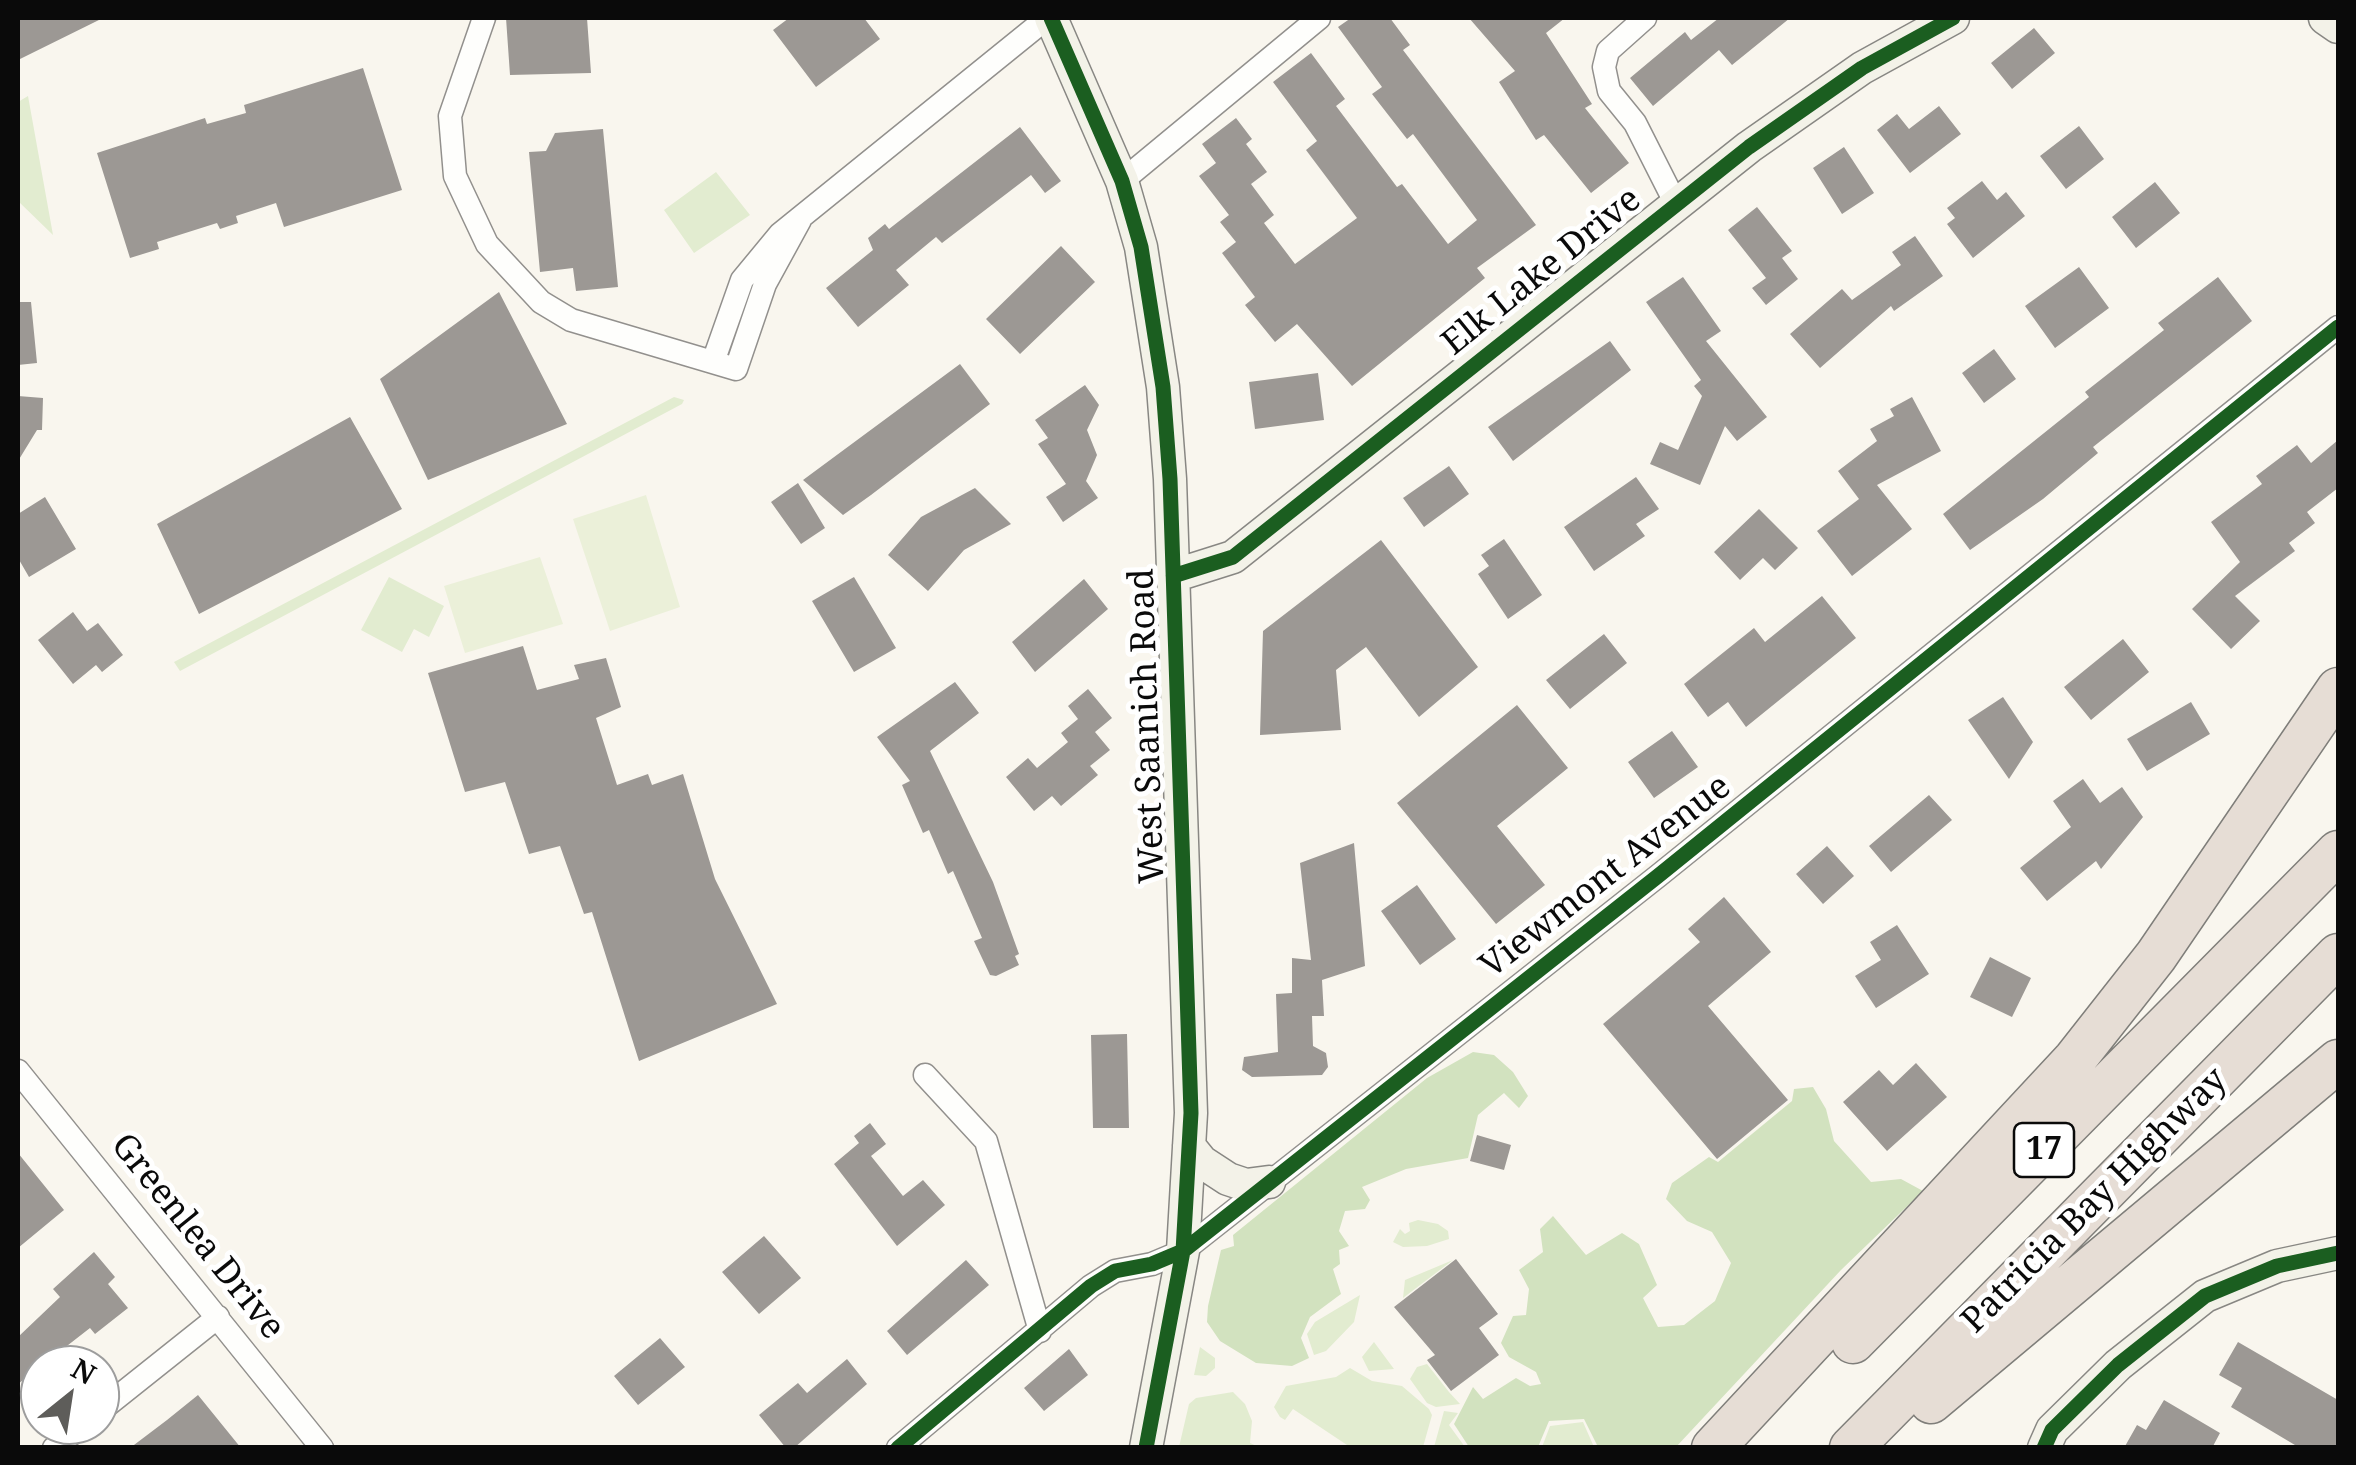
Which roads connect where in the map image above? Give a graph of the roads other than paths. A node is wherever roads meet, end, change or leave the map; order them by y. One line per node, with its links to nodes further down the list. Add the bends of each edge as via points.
1 (484, 18): 2 (street, via 450,116 450,146 468,210 486,244 542,302 571,320 725,366 800,220)
2 (1049, 18): 8 (main road, West Saanich Road)
3 (1319, 18): 8 (street)
4 (1645, 18): 9 (street, via 1608,52 1604,67 1609,91 1635,123)
5 (1953, 18): 9 (main road, Elk Lake Drive, via 1862,68)
6 (2326, 18): 7 (main road)
7 (2338, 27)
8 (1122, 181): 11 (main road, West Saanich Road, via 1142,247 1163,387)
9 (1676, 204): 11 (main road, Elk Lake Drive, via 1233,558)
10 (2338, 327): 19 (street, Viewmont Avenue)
11 (1174, 576): 18 (main road, West Saanich Road)
12 (2338, 689): 28 (highway, via 2156,956 2075,1059)
13 (2338, 852): 29 (highway, Patricia Bay Highway / 17)
14 (2338, 954): 30 (highway, Patricia Bay Highway / 17)
15 (2338, 1061): 31 (highway)
16 (19, 1075): 22 (street, Greenlea Drive)
17 (924, 1075): 23 (street, via 986,1141)
18 (1190, 1146): 19 (main road, via 1228,1179); 20 (main road, West Saanich Road)
19 (1269, 1182): 20 (street, Viewmont Avenue)
20 (1183, 1250): 23 (street, Viewmont Avenue, via 1115,1271); 27 (main road, West Saanich Road)
21 (2338, 1254): 32 (main road, via 2277,1266 2205,1296 2118,1364 2052,1430)
22 (218, 1317): 24 (street); 25 (street, Greenlea Drive)
23 (1040, 1332): 26 (street, Viewmont Avenue)
24 (120, 1395)
25 (322, 1448)
26 (898, 1448)
27 (1146, 1448)
28 (1713, 1448)
29 (1750, 1448)
30 (1850, 1448)
31 (1884, 1448)
32 (2044, 1448)

